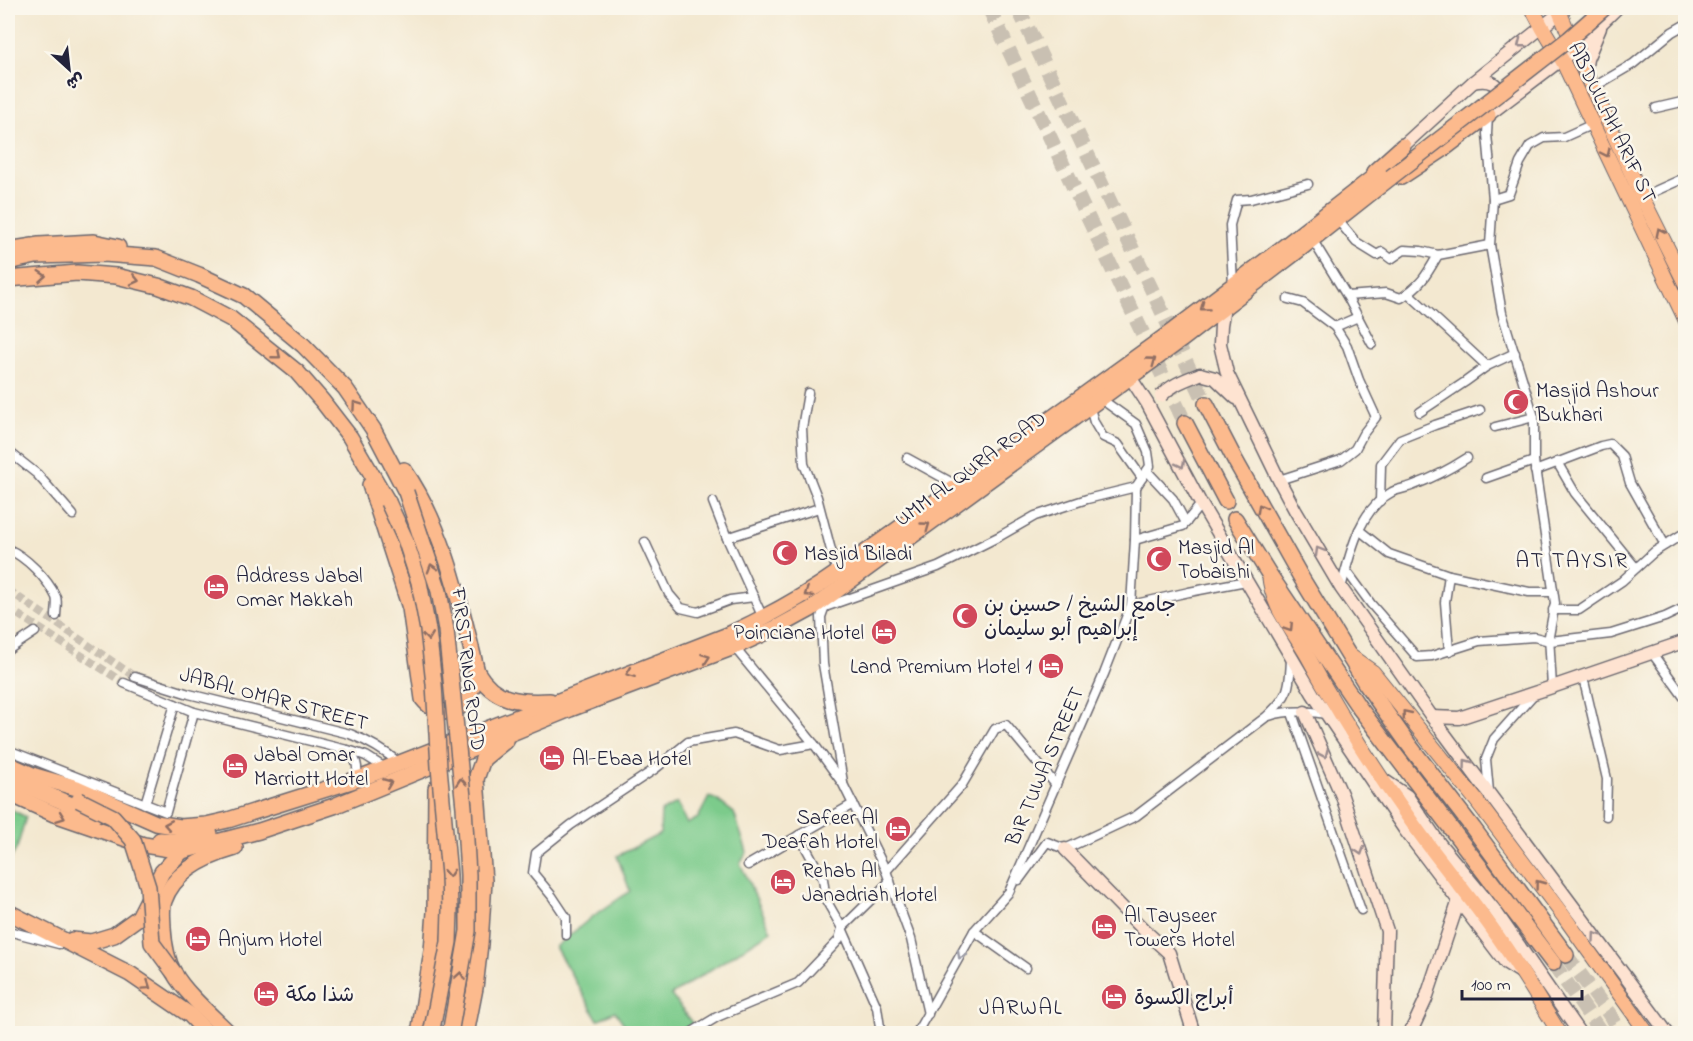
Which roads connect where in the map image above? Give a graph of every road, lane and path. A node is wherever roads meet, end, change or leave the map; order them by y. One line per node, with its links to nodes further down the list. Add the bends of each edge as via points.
1 (1532, 8): 7 (main road, ABDULLAH ARIF ST)
2 (1590, 8): 20 (highway)
3 (1617, 8): 5 (street)
4 (1561, 9): 7 (street); 8 (main road, via 1560,16)
5 (1603, 15): 8 (street); 10 (street); 20 (highway, bridge)
6 (1686, 24): 14 (street, via 1633,64)
7 (1542, 27): 9 (main road, ABDULLAH ARIF ST); 12 (street, one-way to 12)
8 (1575, 49): 9 (street); 10 (main road)
9 (1562, 60): 11 (street); 13 (main road, ABDULLAH ARIF ST)
10 (1585, 72): 14 (main road)
11 (1542, 74): 13 (street, via 1556,72); 17 (street)
12 (1473, 81): 17 (street, via 1486,80 1498,88 1501,96); 19 (street)
13 (1573, 82): 18 (main road, ABDULLAH ARIF ST)
14 (1592, 88): 23 (main road)
15 (1686, 101): 16 (street)
16 (1656, 108)
17 (1493, 112): 24 (street, via 1486,134); 25 (highway, via 1443,150)
18 (1593, 124): 24 (street, via 1530,146 1509,194); 40 (main road, ABDULLAH ARIF ST, one-way to 40)
19 (1403, 146): 25 (highway)
20 (1387, 173): 25 (highway, UMM AL QURA ROAD)
21 (1686, 179): 23 (street)
22 (1308, 184): 33 (street, via 1237,200 1230,225)
23 (1642, 197): 34 (main road, one-way to 23)
24 (1492, 199): 27 (street)
25 (1337, 214): 26 (highway, UMM AL QURA ROAD); 29 (street, via 1356,242 1377,255 1382,252 1391,259 1404,250 1421,250); 33 (highway, UMM AL QURA ROAD)
26 (1312, 239): 36 (street); 38 (highway, UMM AL QURA ROAD)
27 (1490, 245): 29 (street); 43 (street, via 1502,313)
28 (8, 250): 30 (highway, via 94,242)
29 (1438, 255): 35 (street, via 1423,281)
30 (156, 258): 31 (highway, FIRST RING ROAD, via 104,254 36,256); 67 (highway, FIRST RING ROAD, one-way to 30, via 345,388 303,345 244,296)
31 (8, 262)
32 (8, 279): 57 (highway, FIRST RING ROAD, one-way to 57, via 77,273 116,276 191,298 231,319 297,372)
33 (1233, 285): 65 (highway, UMM AL QURA ROAD, one-way to 65)
34 (1686, 285)
35 (1408, 293): 36 (street, via 1401,298 1386,293); 44 (street)
36 (1347, 296): 39 (street)
37 (1288, 299): 41 (street, via 1303,303)
38 (1224, 308): 45 (highway, UMM AL QURA ROAD, one-way to 38); 47 (street, via 1220,344 1227,374)
39 (1358, 317): 41 (street); 42 (street)
40 (1686, 321)
41 (1335, 327): 64 (street, via 1377,417 1355,449 1341,460)
42 (1372, 344)
43 (1515, 353): 44 (street); 52 (street)
44 (1487, 366): 51 (street)
45 (1130, 377): 48 (highway, UMM AL QURA ROAD); 54 (street)
46 (808, 393): 72 (street, via 802,428 804,464)
47 (1241, 402): 54 (street, bridge, via 1215,378 1200,374 1178,382 1161,396 1157,407); 64 (street)
48 (1096, 403): 62 (street, via 1094,422 1103,437 1118,444); 62 (street, via 1136,424 1148,452 1150,466); 92 (highway, UMM AL QURA ROAD, one-way to 48)
49 (1206, 405): 105 (highway, one-way to 49, via 1302,579)
50 (1480, 410): 69 (street, via 1400,439 1381,465)
51 (1420, 412)
52 (1534, 417): 55 (street); 61 (street)
53 (1185, 423): 68 (highway)
54 (1161, 427): 71 (street, one-way to 71)
55 (1495, 428)
56 (8, 451): 73 (street, via 37,474)
57 (360, 453): 107 (highway, via 410,608 423,699 430,708 445,713 458,708 468,698); 128 (highway, FIRST RING ROAD, one-way to 128, bridge, via 405,539 419,582 433,673)
58 (907, 458): 65 (street)
59 (1467, 458): 69 (street, via 1446,472 1391,492)
60 (1557, 462): 61 (street); 81 (street, via 1610,444 1622,456 1630,483); 83 (street, via 1575,493)
61 (1534, 466): 63 (street); 90 (street)
62 (1144, 475): 66 (street); 75 (street, via 1173,499)
63 (1486, 478)
64 (1279, 480): 89 (street, one-way to 64)
65 (958, 486): 85 (highway, UMM AL QURA ROAD)
66 (1136, 487): 79 (street, BIR TUWA STREET); 92 (street, via 1035,516 938,567)
67 (411, 489): 107 (highway, via 436,531 455,583); 166 (highway, FIRST RING ROAD, one-way to 67, bridge, via 468,931 464,807 446,630)
68 (1226, 501)
69 (1380, 501): 76 (street)
70 (713, 502): 78 (street)
71 (1201, 504): 75 (street); 88 (street)
72 (819, 508): 78 (street); 85 (street)
73 (73, 515)
74 (1235, 519): 86 (highway)
75 (1186, 523): 79 (street)
76 (1359, 530): 84 (street); 87 (street, via 1389,554)
77 (1686, 532): 81 (street)
78 (727, 538): 91 (street)
79 (1135, 540): 93 (street, BIR TUWA STREET)
80 (645, 542): 91 (street, via 669,594 681,608 698,612 730,600)
81 (1665, 545): 83 (street)
82 (8, 549): 96 (street, via 43,577 57,599)
83 (1636, 568): 95 (street, via 1579,610)
84 (1346, 570): 89 (street); 103 (street, via 1417,657)
85 (837, 573): 92 (highway); 97 (highway, UMM AL QURA ROAD, one-way to 97, via 810,593)
86 (1269, 574): 105 (highway, via 1358,706 1461,840 1560,959 1479,837 1409,745); 132 (main road, one-way to 132, via 1280,614)
87 (1449, 575): 90 (street, via 1529,592); 103 (street, via 1445,602)
88 (1246, 581): 93 (street); 106 (street)
89 (1341, 588): 122 (street)
90 (1553, 592): 95 (street)
91 (754, 597): 97 (street)
92 (827, 602): 101 (highway, UMM AL QURA ROAD); 133 (street, via 821,617 823,664)
93 (1131, 605): 134 (street, BIR TUWA STREET)
94 (1686, 607): 99 (street, via 1611,634)
95 (1553, 610): 99 (street)
96 (56, 616)
97 (763, 618): 116 (highway, UMM AL QURA ROAD, one-way to 116)
98 (35, 632): 102 (street)
99 (1550, 641): 103 (street, via 1534,637 1479,641); 111 (street)
100 (1686, 641): 104 (street)
101 (734, 647): 116 (highway, UMM AL QURA ROAD, one-way to 101); 123 (street)
102 (8, 651)
103 (1449, 651)
104 (1652, 653): 108 (street); 114 (street)
105 (1349, 655): 175 (main road, one-way to 105, via 1476,800 1373,672)
106 (1291, 658): 120 (street); 121 (street, via 1290,684)
107 (477, 672): 116 (highway, via 498,695)
108 (1583, 676): 111 (street); 140 (street, via 1606,778)
109 (135, 677): 113 (street, JABAL OMAR STREET)
110 (124, 683): 115 (street, JABAL OMAR STREET)
111 (1552, 687): 112 (street)
112 (1535, 693): 122 (street, via 1459,718); 136 (street, via 1494,738 1485,759)
113 (189, 694): 117 (street); 127 (street, JABAL OMAR STREET, via 350,734 387,752)
114 (1686, 700)
115 (175, 704): 117 (street, JABAL OMAR STREET); 137 (street)
116 (566, 705): 127 (highway, UMM AL QURA ROAD); 139 (highway, UMM AL QURA ROAD, one-way to 116); 167 (highway, via 502,743 483,759 476,779 484,881 475,988)
117 (185, 708): 118 (street, JABAL OMAR STREET)
118 (194, 712): 125 (street, JABAL OMAR STREET); 137 (street, via 166,812)
119 (1298, 712): 120 (street); 121 (street); 150 (street); 172 (street, one-way to 172, via 1342,796 1387,931)
120 (1326, 714): 148 (street, via 1405,830)
121 (1266, 717): 142 (street, via 1136,816)
122 (1432, 717): 136 (street, one-way to 122)
123 (814, 744): 133 (street); 155 (street, via 780,750 734,734 688,742 571,825 536,853 533,873 566,917)
124 (8, 750): 137 (street)
125 (347, 750): 127 (street); 131 (street, JABAL OMAR STREET, via 356,759)
126 (8, 764): 129 (highway, UMM AL QURA ROAD)
127 (392, 765): 131 (highway, UMM AL QURA ROAD)
128 (439, 767): 164 (highway, via 433,932); 165 (highway, FIRST RING ROAD, one-way to 165, bridge, via 450,920)
129 (35, 776): 131 (highway, UMM AL QURA ROAD, one-way to 129, via 228,820 180,828 156,823 77,788); 158 (highway, bridge, via 113,817 133,840 148,887 153,943)
130 (8, 778): 131 (highway, UMM AL QURA ROAD, via 156,840 174,841 279,813)
131 (361, 778)
132 (1382, 778): 159 (main road); 174 (street, via 1407,796 1439,843 1493,908)
133 (843, 784): 138 (street)
134 (1056, 785): 145 (street, via 1006,724 995,729 962,785); 147 (street, BIR TUWA STREET)
135 (8, 793): 143 (highway, UMM AL QURA ROAD, one-way to 143, via 54,814 144,845)
136 (1489, 793): 176 (street, one-way to 136)
137 (144, 804)
138 (853, 804): 141 (street); 145 (street)
139 (334, 806): 143 (highway, UMM AL QURA ROAD); 158 (highway, UMM AL QURA ROAD, bridge, via 295,826 217,853 177,879 163,903 164,943)
140 (1606, 816)
141 (800, 835): 144 (street); 152 (street, via 823,879 826,900)
142 (1065, 849): 147 (street, via 1047,842); 171 (street, via 1169,953)
143 (182, 852): 156 (highway, via 162,872 139,917 114,935)
144 (748, 864)
145 (886, 870): 146 (street)
146 (890, 882): 152 (street); 160 (street, via 911,939)
147 (1009, 892): 154 (street, BIR TUWA STREET)
148 (1459, 900): 159 (street, via 1506,963); 173 (street)
149 (8, 901): 156 (highway)
150 (1361, 910)
151 (8, 912): 156 (highway, via 60,939)
152 (842, 928): 168 (street, via 839,940 798,982 717,1017); 169 (street, via 878,1007)
153 (8, 931): 156 (street)
154 (974, 931): 157 (street); 160 (street, BIR TUWA STREET, one-way to 160)
155 (566, 935)
156 (86, 945): 162 (highway, one-way to 162, via 190,1016)
157 (1026, 968)
158 (175, 974): 163 (highway)
159 (1523, 974): 161 (main road)
160 (928, 1014): 170 (street, BIR TUWA STREET)
161 (1560, 1033)
162 (208, 1034)
163 (230, 1034)
164 (419, 1034)
165 (431, 1034)
166 (450, 1034)
167 (466, 1034)
168 (689, 1034)
169 (881, 1034)
170 (916, 1034)
171 (1194, 1034)
172 (1384, 1034)
173 (1409, 1034)
174 (1580, 1034)
175 (1648, 1034)
176 (1668, 1034)

